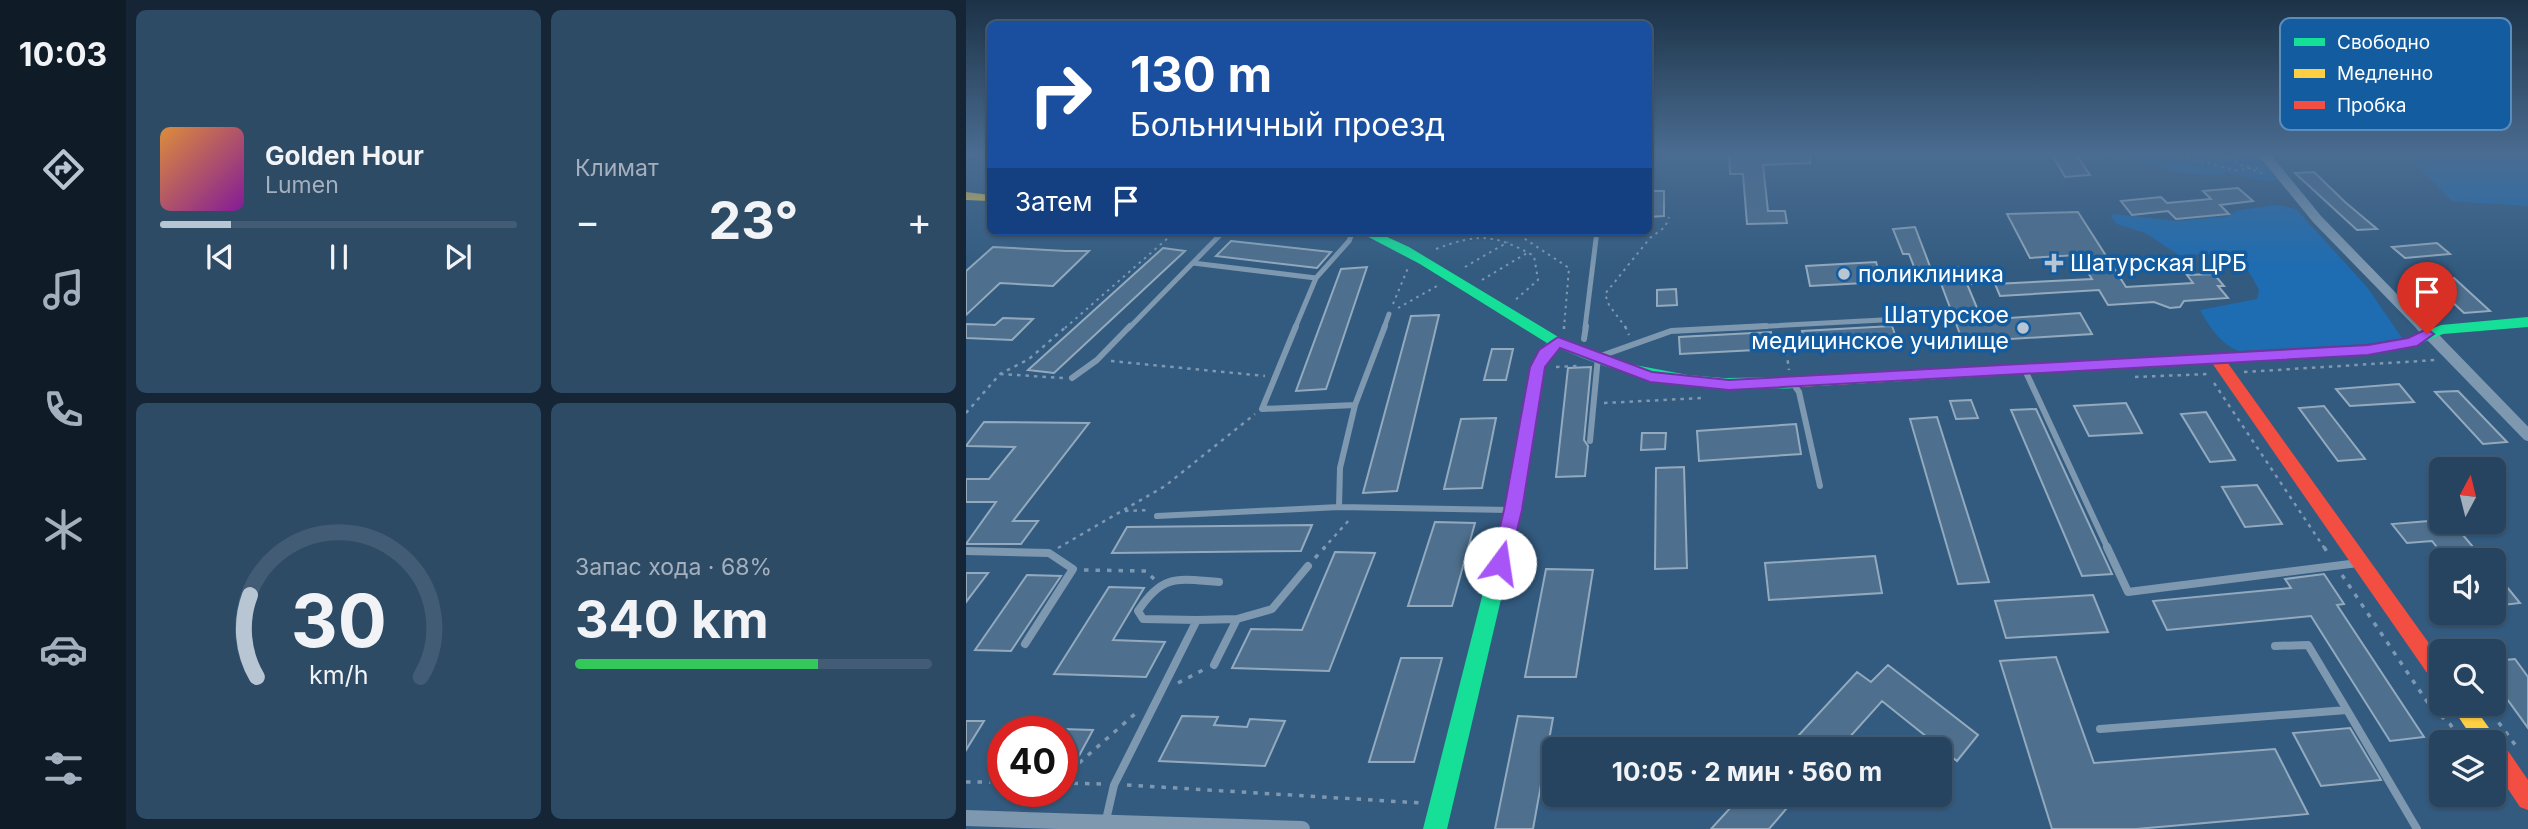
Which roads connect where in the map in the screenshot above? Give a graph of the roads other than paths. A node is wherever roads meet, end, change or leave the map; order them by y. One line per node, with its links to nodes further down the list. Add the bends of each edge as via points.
1 (2295, 192): 13 (street)
2 (966, 197): 3 (street)
3 (987, 198)
4 (1220, 235): 8 (lane)
5 (1351, 235): 9 (lane)
6 (1373, 235): 14 (street, via 1523,324)
7 (1597, 235): 15 (lane)
8 (1193, 263): 9 (lane); 19 (lane, via 1097,360)
9 (1316, 278): 21 (lane, via 1262,409)
10 (1389, 314): 21 (lane)
11 (1882, 320): 17 (lane, via 1671,331 1627,345)
12 (2528, 321): 13 (street)
13 (2427, 334): 16 (street, via 2412,342 2368,350); 22 (street)
14 (1561, 335): 17 (street); 26 (street, via 1537,367)
15 (1584, 339)
16 (2217, 359): 18 (street); 29 (street)
17 (1597, 361): 20 (street, via 1674,381 1729,385); 23 (lane)
18 (2024, 368): 20 (street); 29 (lane, via 2128,592)
19 (1072, 378)
20 (1792, 382): 24 (lane, via 1799,392)
21 (1356, 405): 25 (lane, via 1340,468)
22 (2528, 435)
23 (1590, 441)
24 (1820, 486)
25 (1339, 507): 26 (lane); 27 (lane)
26 (1513, 510): 45 (street)
27 (1157, 516)
28 (966, 551): 34 (lane, via 1049,553 1073,569)
29 (2360, 562): 36 (street)
30 (1308, 565): 32 (lane, via 1272,609)
31 (1219, 582): 33 (lane, via 1169,579 1153,588 1138,611 1143,619)
32 (1237, 619): 33 (lane); 37 (lane)
33 (1197, 620): 43 (lane, via 1114,785)
34 (1025, 643)
35 (2275, 646): 38 (lane, via 2308,645)
36 (2429, 659)
37 (1214, 665)
38 (2347, 710): 39 (lane); 46 (lane)
39 (2100, 729)
40 (2506, 767): 41 (street)
41 (2528, 799)
42 (966, 818): 43 (street)
43 (1105, 822): 44 (street)
44 (1302, 829)
45 (1434, 829)
46 (2417, 829)

